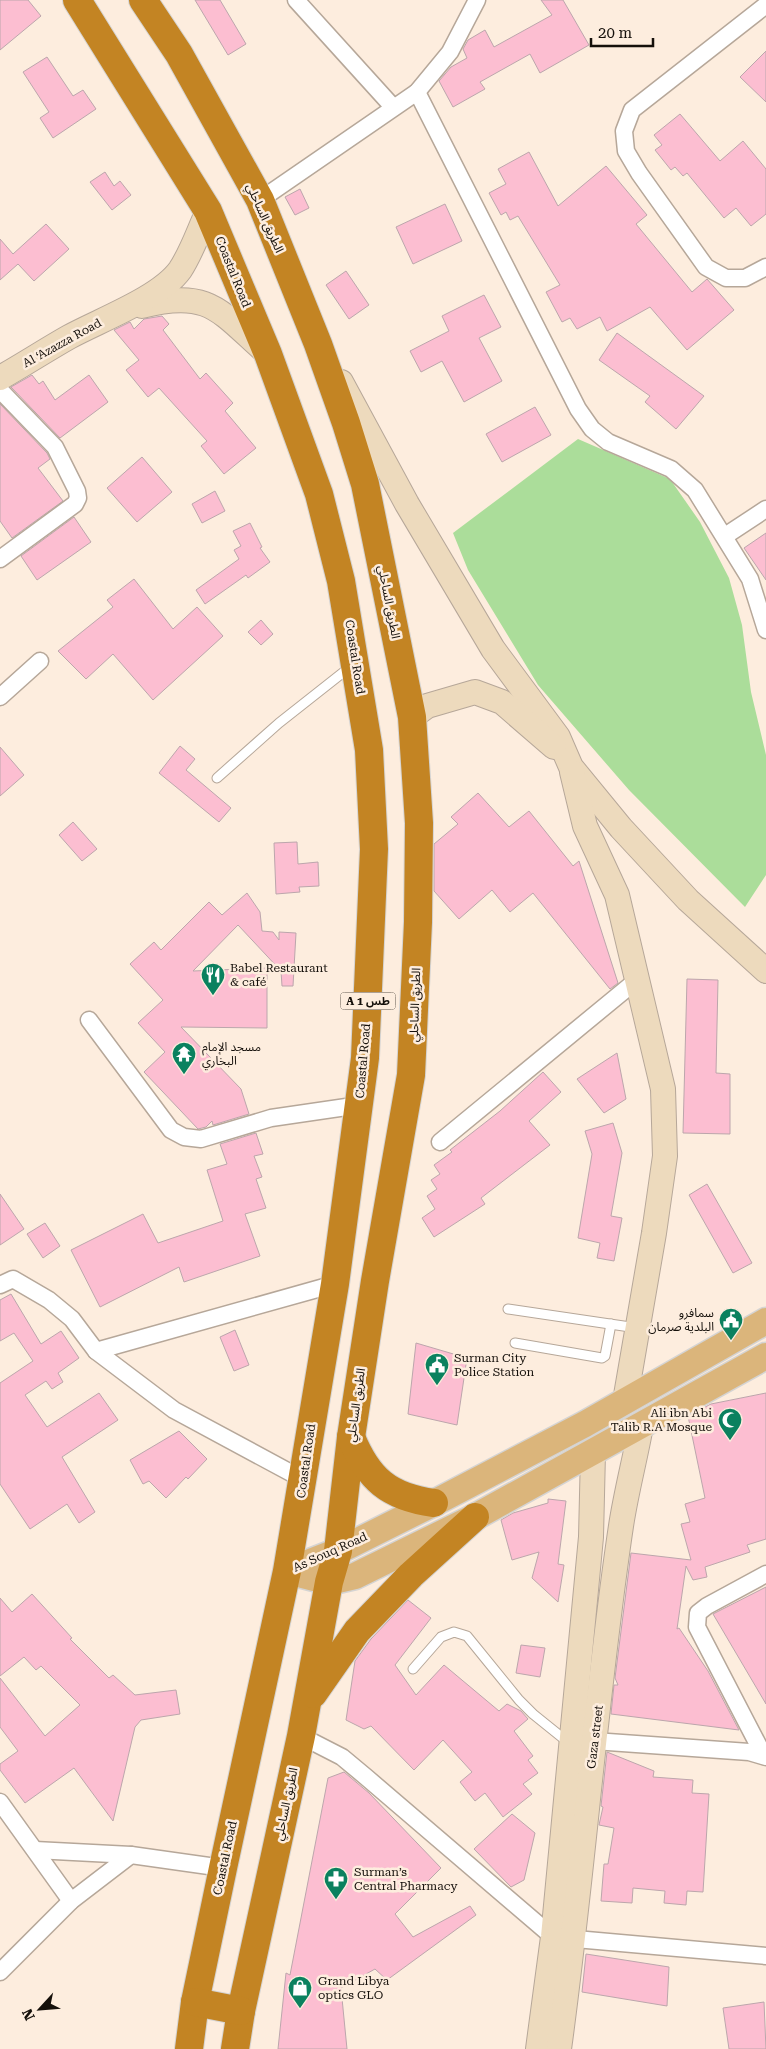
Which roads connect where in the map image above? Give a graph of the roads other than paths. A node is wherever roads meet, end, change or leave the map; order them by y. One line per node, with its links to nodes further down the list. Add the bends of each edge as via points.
1 (77, 0): 9 (highway, Coastal Road / A 1 طس)
2 (143, 0): 8 (highway, الطريق الساحلي, via 179,54)
3 (296, 0): 7 (street)
4 (477, 0): 6 (street, via 450,52)
5 (766, 5): 10 (street, via 632,110 624,131 626,152 638,173 706,266 726,278 745,278)
6 (417, 92): 7 (street); 17 (street, via 578,409 592,429 608,442 671,469 696,490)
7 (393, 107): 8 (street)
8 (260, 200): 12 (highway, الطريق الساحلي)
9 (208, 211): 11 (street, Al ‘Azazza Road, via 180,270); 13 (highway, Coastal Road / A 1 طس)
10 (766, 267)
11 (126, 310): 13 (street, Al ‘Azazza Road, via 169,299 194,299 216,308); 14 (street, Al ‘Azazza Road, via 70,336)
12 (318, 344): 23 (highway, الطريق الساحلي, via 365,484); 24 (street, via 493,649 558,737)
13 (268, 354): 21 (highway, Coastal Road / A 1 طس, via 319,494 341,581)
14 (0, 378)
15 (0, 390): 18 (street, via 54,448 78,498 75,504)
16 (766, 509): 17 (street)
17 (725, 536): 19 (street, via 750,579)
18 (0, 559)
19 (766, 630)
20 (40, 661): 22 (street)
21 (356, 662): 25 (lane, via 279,723); 29 (highway, Coastal Road / A 1 طس, via 369,750 374,849)
22 (0, 697)
23 (412, 716): 24 (street, via 427,706 474,692 490,696 502,702); 43 (highway, الطريق الساحلي, via 419,823 411,1075)
24 (568, 762): 26 (street, via 621,828 688,900); 27 (street, via 585,826 617,896)
25 (217, 778)
26 (765, 968)
27 (637, 980): 30 (street); 36 (street, via 663,1089 665,1156)
28 (89, 1020): 29 (street, via 171,1130 184,1137 201,1139 271,1118)
29 (360, 1105): 32 (highway, Coastal Road / A 1 طس)
30 (440, 1142)
31 (4, 1279): 38 (street, via 49,1300 72,1319)
32 (335, 1284): 38 (street); 45 (highway, Coastal Road / A 1 طس)
33 (508, 1309): 35 (lane)
34 (766, 1321): 40 (main road, As Souq Road)
35 (610, 1324): 36 (lane); 37 (lane, via 602,1358)
36 (637, 1328): 40 (street)
37 (515, 1343)
38 (96, 1351): 45 (street, via 174,1410)
39 (766, 1356): 42 (main road, As Souq Road)
40 (625, 1401): 41 (main road, As Souq Road)
41 (585, 1424): 44 (main road); 46 (main road, As Souq Road)
42 (641, 1426): 44 (main road, As Souq Road); 55 (street, Gaza street, via 621,1525)
43 (351, 1437): 46 (highway, via 368,1471 391,1491 412,1500); 48 (highway, الطريق الساحلي)
44 (593, 1453): 47 (main road, As Souq Road); 56 (street, Gaza street, via 592,1537)
45 (304, 1480): 49 (highway, Coastal Road / A 1 طس)
46 (434, 1503): 48 (main road, As Souq Road)
47 (474, 1518): 51 (main road, As Souq Road, via 355,1576); 53 (highway, via 411,1575 357,1631)
48 (338, 1551): 49 (main road, As Souq Road); 51 (highway, الطريق الساحلي)
49 (287, 1571): 51 (main road, As Souq Road); 61 (highway, Coastal Road / A 1 طس)
50 (766, 1574): 57 (street, via 706,1606 698,1613 697,1627)
51 (329, 1582): 53 (highway, الطريق الساحلي)
52 (413, 1669): 56 (lane, via 441,1637 454,1632 467,1636 519,1700)
53 (308, 1702): 54 (highway, الطريق الساحلي)
54 (301, 1736): 63 (street, via 342,1757); 67 (highway, الطريق الساحلي)
55 (594, 1741): 57 (street); 63 (street, Gaza street)
56 (571, 1745): 63 (street, Gaza street)
57 (765, 1756)
58 (0, 1802): 59 (street)
59 (36, 1850): 60 (street); 62 (street)
60 (131, 1855): 61 (street); 62 (street)
61 (223, 1868): 66 (highway, Coastal Road / A 1 طس)
62 (71, 1901): 65 (street)
63 (563, 1937): 64 (street); 70 (street, Gaza street); 71 (street, Gaza street)
64 (766, 1956)
65 (0, 1972)
66 (195, 2002): 67 (highway); 68 (highway, Coastal Road / A 1 طس)
67 (241, 2011): 69 (highway, الطريق الساحلي)
68 (189, 2049)
69 (235, 2049)
70 (538, 2049)
71 (559, 2049)

